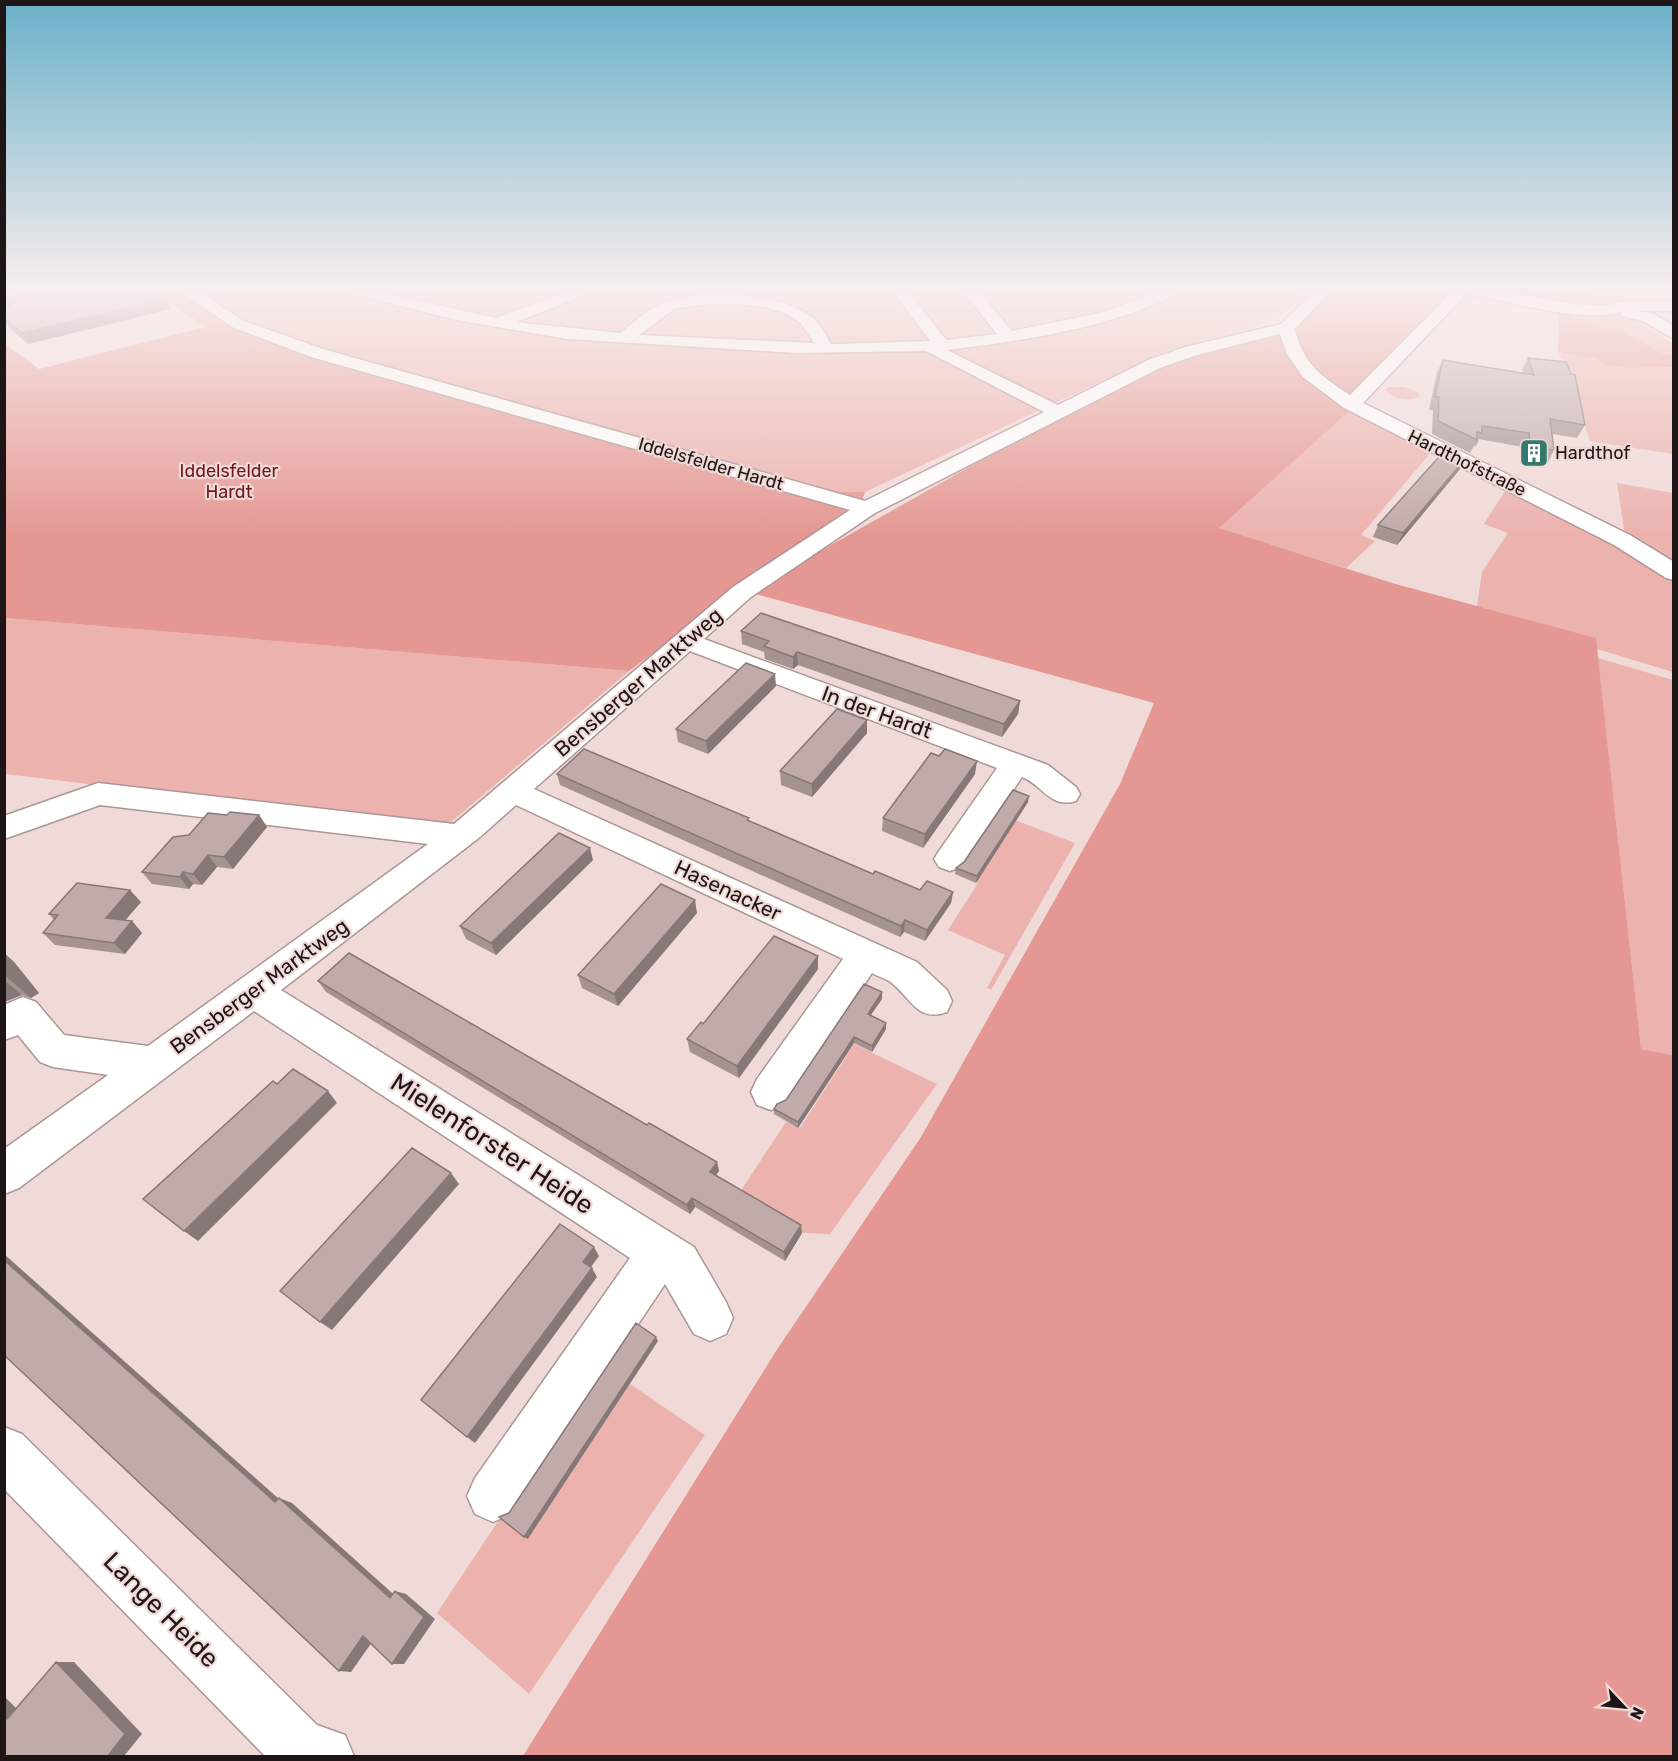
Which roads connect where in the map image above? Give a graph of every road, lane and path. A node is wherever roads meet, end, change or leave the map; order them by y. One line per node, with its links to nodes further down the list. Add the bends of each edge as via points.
1 (382, 371): 8 (street, Iddelsfelder Hardt)
2 (976, 371): 7 (street)
3 (1139, 371): 7 (street, Bensberger Marktweg)
4 (1307, 371): 6 (street, Hardthofstraße)
5 (1384, 371): 6 (street)
6 (1352, 404): 9 (street, Hardthofstraße, via 1622,540)
7 (1058, 412): 8 (street, Bensberger Marktweg)
8 (867, 508): 10 (street, Bensberger Marktweg, via 742,592)
9 (1674, 573)
10 (684, 640): 11 (street, In der Hardt); 12 (street, Bensberger Marktweg)
11 (1016, 764): 13 (street, In der Hardt, via 1038,772); 16 (street)
12 (514, 792): 15 (street, Bensberger Marktweg); 17 (street, Hasenacker)
13 (1065, 794)
14 (4, 828): 15 (street, via 98,794)
15 (459, 836): 18 (street, Bensberger Marktweg)
16 (950, 859)
17 (866, 954): 19 (street, Hasenacker, via 904,972); 22 (street)
18 (252, 991): 21 (street, Bensberger Marktweg); 24 (street, Mielenforster Heide)
19 (934, 1001)
20 (4, 1024): 21 (street, via 23,1013 53,1050)
21 (153, 1064): 23 (street, Bensberger Marktweg)
22 (771, 1092)
23 (4, 1174)
24 (661, 1252): 25 (street, Mielenforster Heide, via 678,1263); 27 (street)
25 (710, 1318)
26 (4, 1452): 28 (street, Lange Heide, via 301,1751)
27 (493, 1496)
28 (324, 1756)

